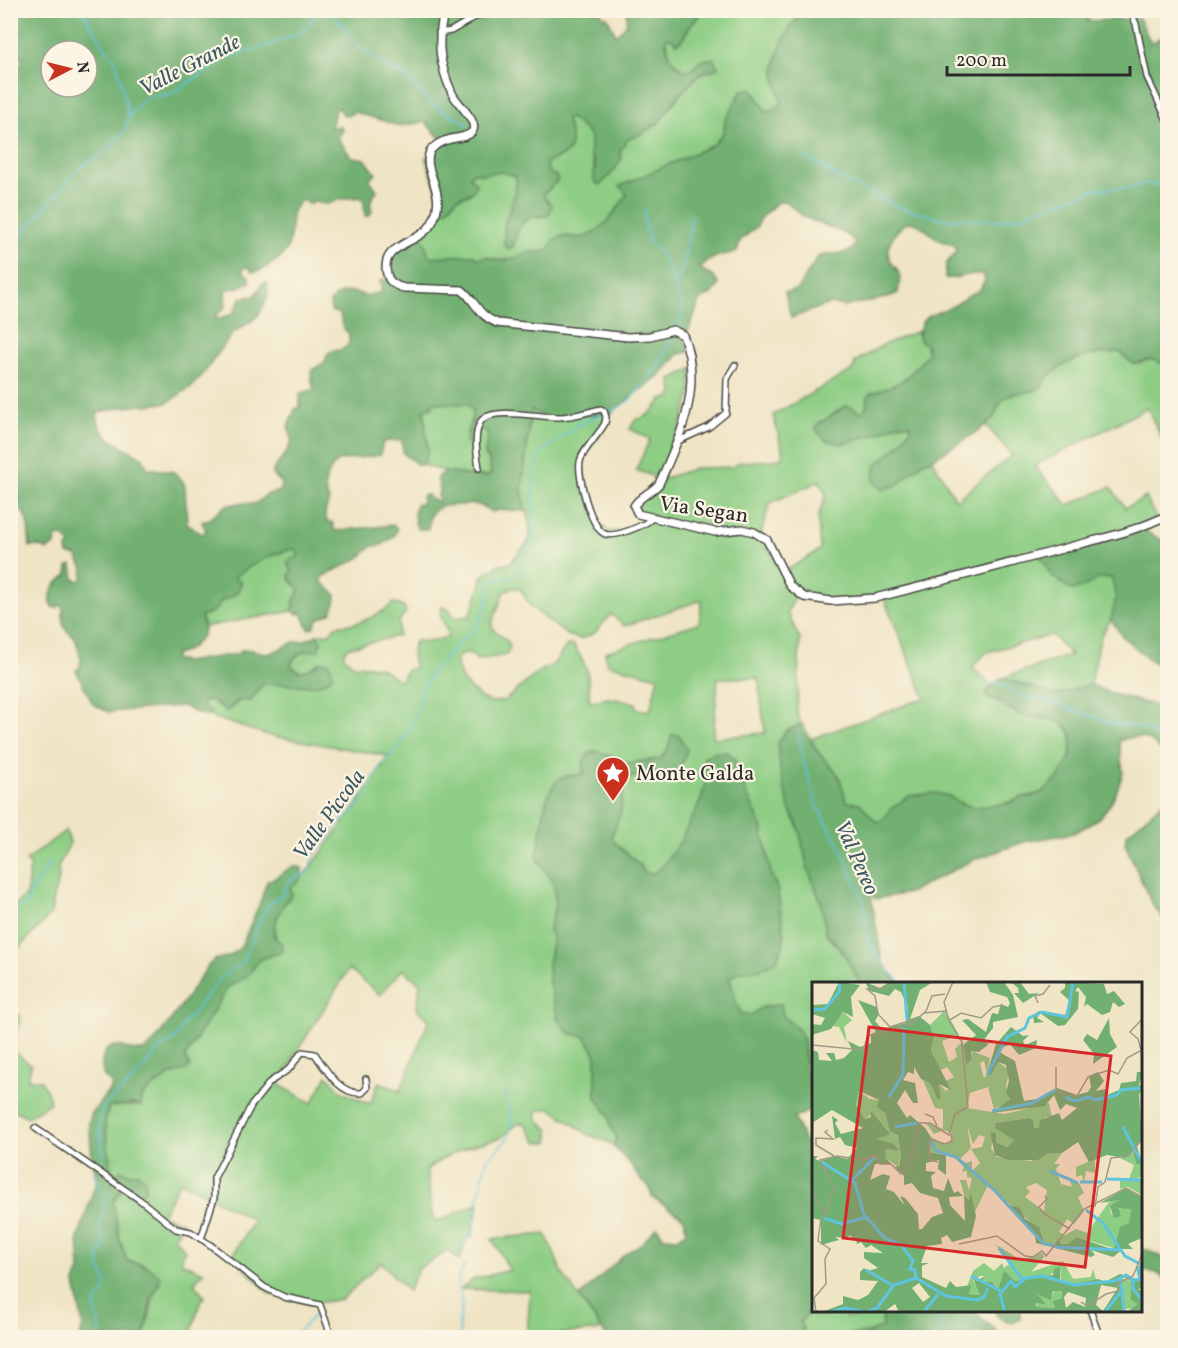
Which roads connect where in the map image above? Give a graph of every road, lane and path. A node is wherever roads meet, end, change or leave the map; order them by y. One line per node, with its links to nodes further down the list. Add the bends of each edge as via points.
1 (445, 10): 4 (street)
2 (487, 10): 4 (street, via 451,31)
3 (1130, 10): 5 (street, via 1147,77)
4 (439, 33): 7 (street, Via Segan, via 449,86 474,127 468,135 441,142 430,151 428,164 438,193 436,213 423,234 391,252 386,262 387,274 396,286 404,288 462,290 483,316 497,322 628,337 672,330 683,335 693,375 691,397)
5 (1167, 122)
6 (735, 365): 7 (street, via 727,379 726,413 709,427)
7 (676, 442): 10 (street, Via Segan, via 659,484 634,506 638,514)
8 (478, 468): 10 (street, via 477,433 487,416 561,417 601,409 606,417 604,423 580,462 583,494 592,516 605,534 647,523)
9 (1167, 515): 10 (street, Via Segan, via 1154,523 1042,555 850,601 804,597 790,586 767,540 754,531 715,531)
10 (652, 518)
11 (366, 1079): 13 (street, via 367,1088 353,1094 340,1086 315,1054 302,1052 289,1069 270,1082 251,1106 214,1178 214,1198)
12 (35, 1128): 13 (street, via 176,1229)
13 (201, 1239): 15 (street, via 273,1292 320,1305)
14 (1089, 1312): 16 (street)
15 (332, 1338)
16 (1100, 1338)

